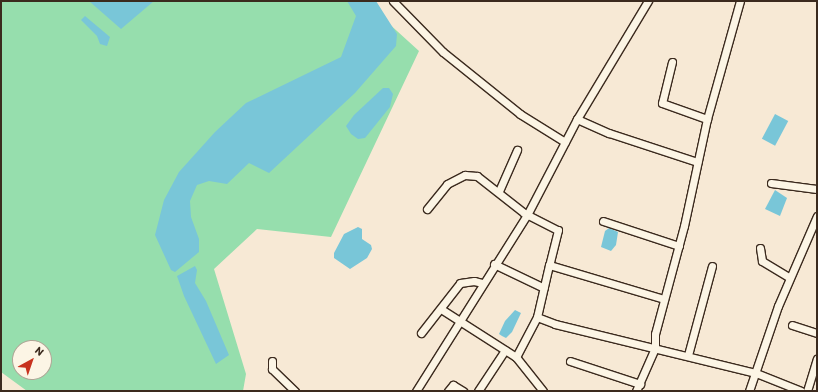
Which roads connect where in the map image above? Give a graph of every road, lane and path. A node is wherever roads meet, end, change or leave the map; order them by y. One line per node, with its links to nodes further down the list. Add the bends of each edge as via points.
1 (393, 1): 7 (street, via 443,52 520,114)
2 (648, 1): 6 (street)
3 (740, 1): 5 (street)
4 (672, 62): 5 (street, via 662,103)
5 (707, 118): 9 (street)
6 (577, 119): 7 (street); 9 (street, via 609,133)
7 (565, 142): 14 (street)
8 (517, 150): 12 (street)
9 (697, 162): 17 (street)
10 (772, 183): 11 (street)
11 (817, 189)
12 (499, 191): 13 (street, via 477,176 465,175 442,188); 14 (street)
13 (427, 209)
14 (528, 215): 19 (street); 20 (street, via 558,230)
15 (817, 216): 22 (street)
16 (604, 221): 17 (street)
17 (679, 246): 25 (street)
18 (760, 248): 22 (street, via 762,261)
19 (494, 264): 23 (street); 24 (street)
20 (549, 264): 24 (street); 25 (street)
21 (712, 266): 34 (street)
22 (790, 277): 39 (street)
23 (482, 283): 26 (street, via 460,283); 28 (street)
24 (544, 288): 27 (street)
25 (664, 299): 32 (street, via 655,334)
26 (442, 309): 28 (street); 30 (street)
27 (537, 317): 32 (street, via 554,324); 35 (street)
28 (461, 321): 33 (street); 42 (street)
29 (792, 325): 31 (street)
30 (421, 333)
31 (817, 333)
32 (655, 348): 34 (street); 40 (street)
33 (505, 350): 35 (street); 45 (street)
34 (688, 355): 39 (street)
35 (516, 357): 46 (street)
36 (817, 359): 50 (street)
37 (272, 361): 41 (street, via 272,369)
38 (570, 361): 40 (street)
39 (756, 373): 48 (street); 49 (street)
40 (640, 384): 47 (street)
41 (295, 391)
42 (416, 391)
43 (448, 391): 44 (street, via 453,385)
44 (463, 391)
45 (478, 391)
46 (543, 391)
47 (636, 391)
48 (749, 391)
49 (800, 391)
50 (807, 391)

